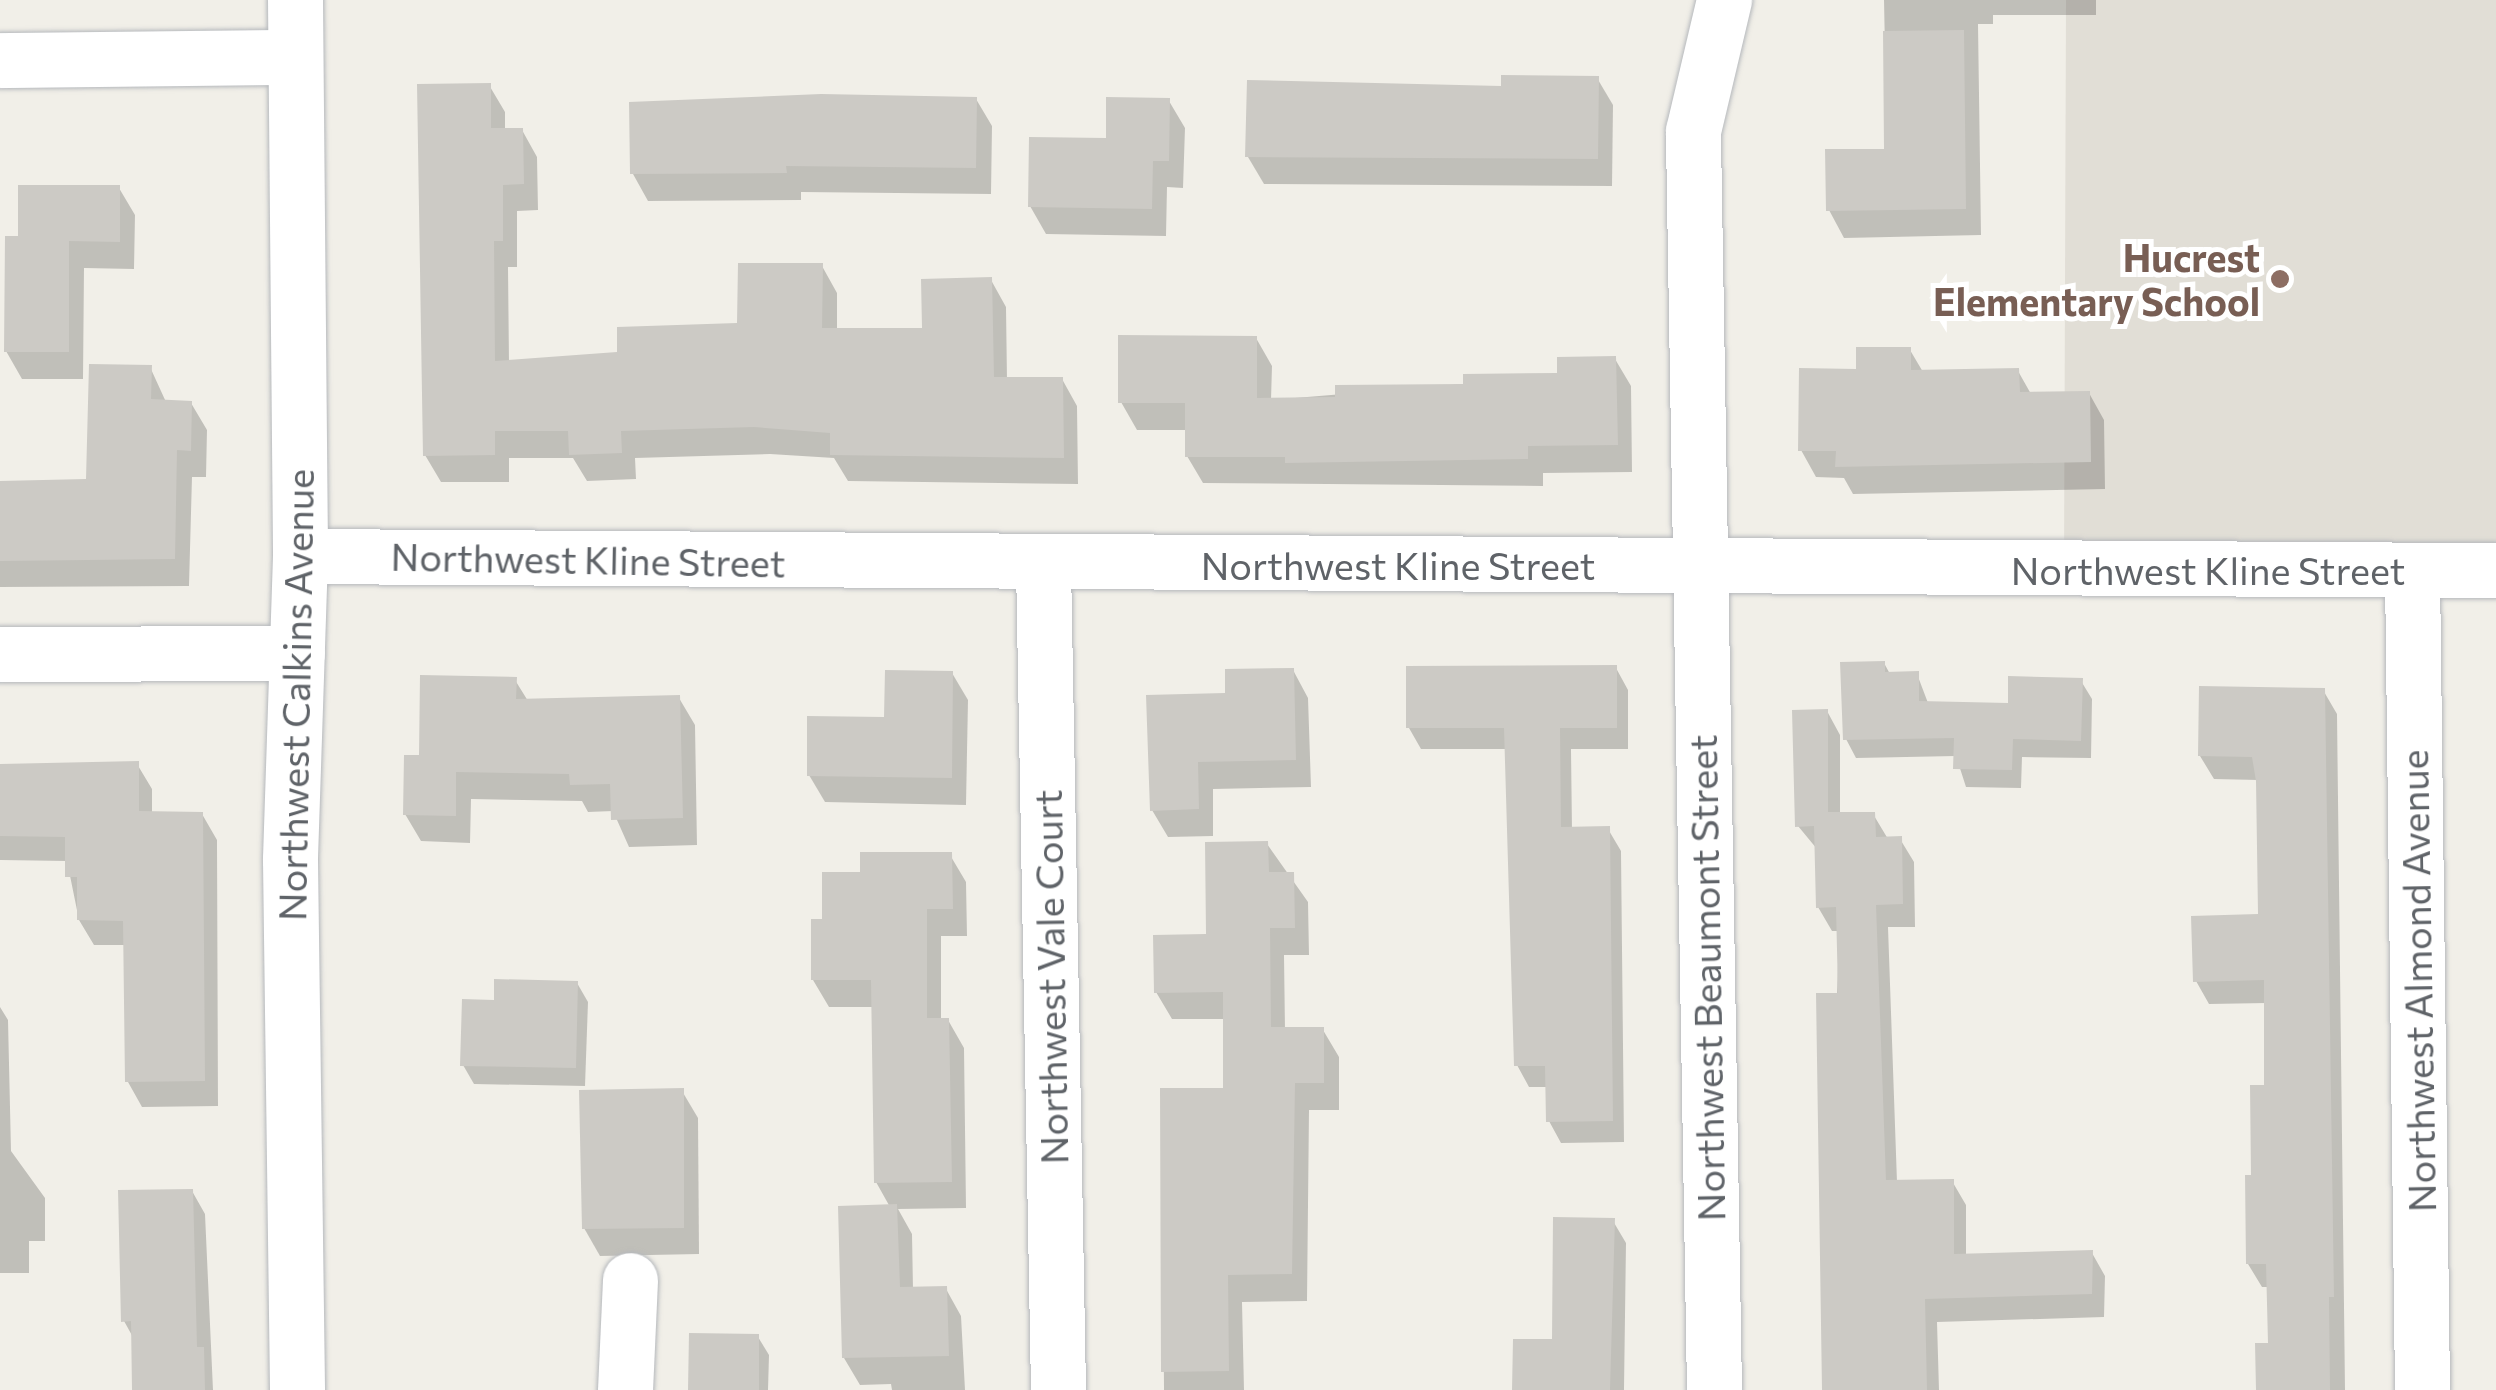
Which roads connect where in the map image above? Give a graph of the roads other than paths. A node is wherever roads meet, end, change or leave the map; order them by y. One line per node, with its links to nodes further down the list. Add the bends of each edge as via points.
1 (295, 0): 3 (street, Northwest Calkins Avenue)
2 (1724, 0): 7 (street, Northwest Beaumont Street, via 1693,131)
3 (295, 57): 4 (street); 5 (street, Northwest Calkins Avenue)
4 (0, 60)
5 (300, 556): 6 (street, Northwest Kline Street); 10 (street, Northwest Calkins Avenue)
6 (1043, 564): 7 (street, Northwest Kline Street); 15 (street, Northwest Vale Court)
7 (1698, 566): 9 (street, Northwest Kline Street); 16 (street, Northwest Beaumont Street)
8 (2496, 570): 9 (street, Northwest Kline Street)
9 (2412, 572): 17 (street, Northwest Almond Avenue)
10 (297, 652): 11 (street); 13 (street, Northwest Calkins Avenue, via 290,860)
11 (0, 654)
12 (630, 1280): 14 (street)
13 (296, 1390)
14 (625, 1390)
15 (1058, 1390)
16 (1714, 1390)
17 (2422, 1390)

